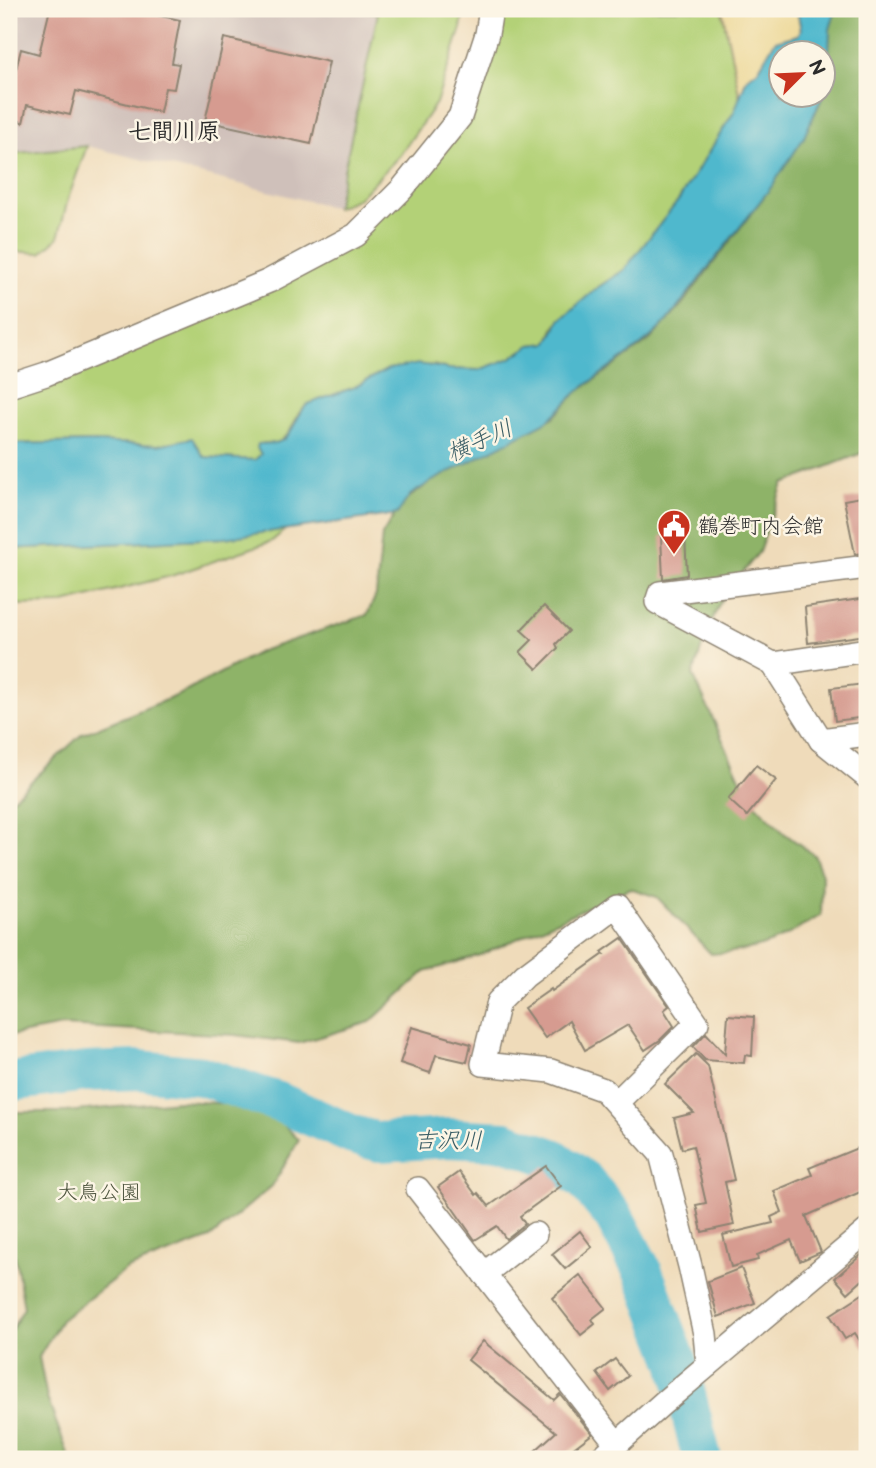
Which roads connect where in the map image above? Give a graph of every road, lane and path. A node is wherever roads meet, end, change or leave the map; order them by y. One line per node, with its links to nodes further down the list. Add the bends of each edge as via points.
1 (491, 9): 2 (street, via 460,117 402,189 356,234 269,281)
2 (9, 386)
3 (867, 568): 5 (street, via 660,593 657,603)
4 (867, 650): 5 (street)
5 (773, 664): 7 (street)
6 (867, 733): 7 (street)
7 (821, 740): 8 (street)
8 (867, 777)
9 (616, 1104): 9 (street, via 604,1090 551,1071 483,1064 498,1002 525,975 617,906 697,1023); 14 (street, via 661,1154 690,1266)
10 (418, 1189): 13 (street)
11 (867, 1231): 14 (street)
12 (535, 1234): 13 (street)
13 (484, 1274): 15 (street)
14 (708, 1365): 15 (street)
15 (617, 1444): 16 (street)
16 (600, 1459)

